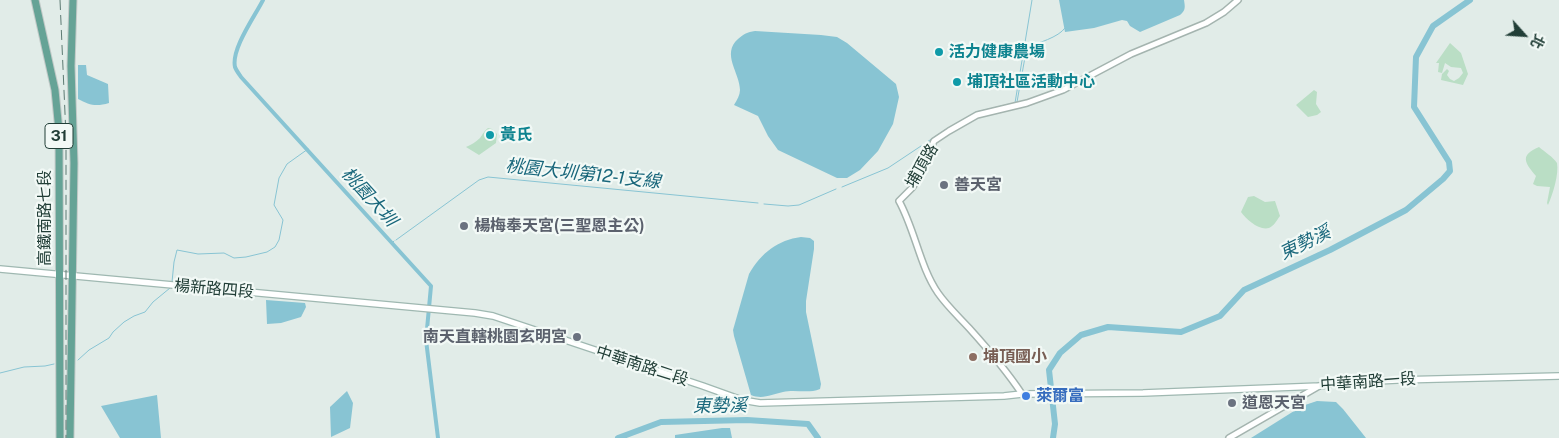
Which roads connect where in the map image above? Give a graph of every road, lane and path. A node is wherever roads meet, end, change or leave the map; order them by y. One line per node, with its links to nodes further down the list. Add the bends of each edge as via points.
1 (35, 0): 5 (main road, 高鐵南路七段 / 31, via 55,90 59,131)
2 (73, 0): 6 (main road, 高鐵南路七段 / 31)
3 (1238, 0): 10 (street, 埔頂路, via 1206,23 1130,54 1063,90 977,115 955,127 934,141 918,179 898,201 937,292 994,356)
4 (0, 269): 5 (main road, 楊新路四段)
5 (58, 275): 6 (main road, 楊新路四段); 12 (main road, 高鐵南路七段 / 31)
6 (72, 276): 7 (main road, 楊新路四段); 13 (main road, 高鐵南路七段 / 31)
7 (430, 308): 10 (main road, 中華南路二段, via 493,316 751,402)
8 (1559, 376): 9 (main road, 中華南路一段, via 1414,379)
9 (1320, 386): 11 (main road, 中華南路一段); 14 (street)
10 (1022, 394): 11 (main road, 中華南路二段)
11 (1035, 394)
12 (60, 438)
13 (70, 438)
14 (1229, 438)

